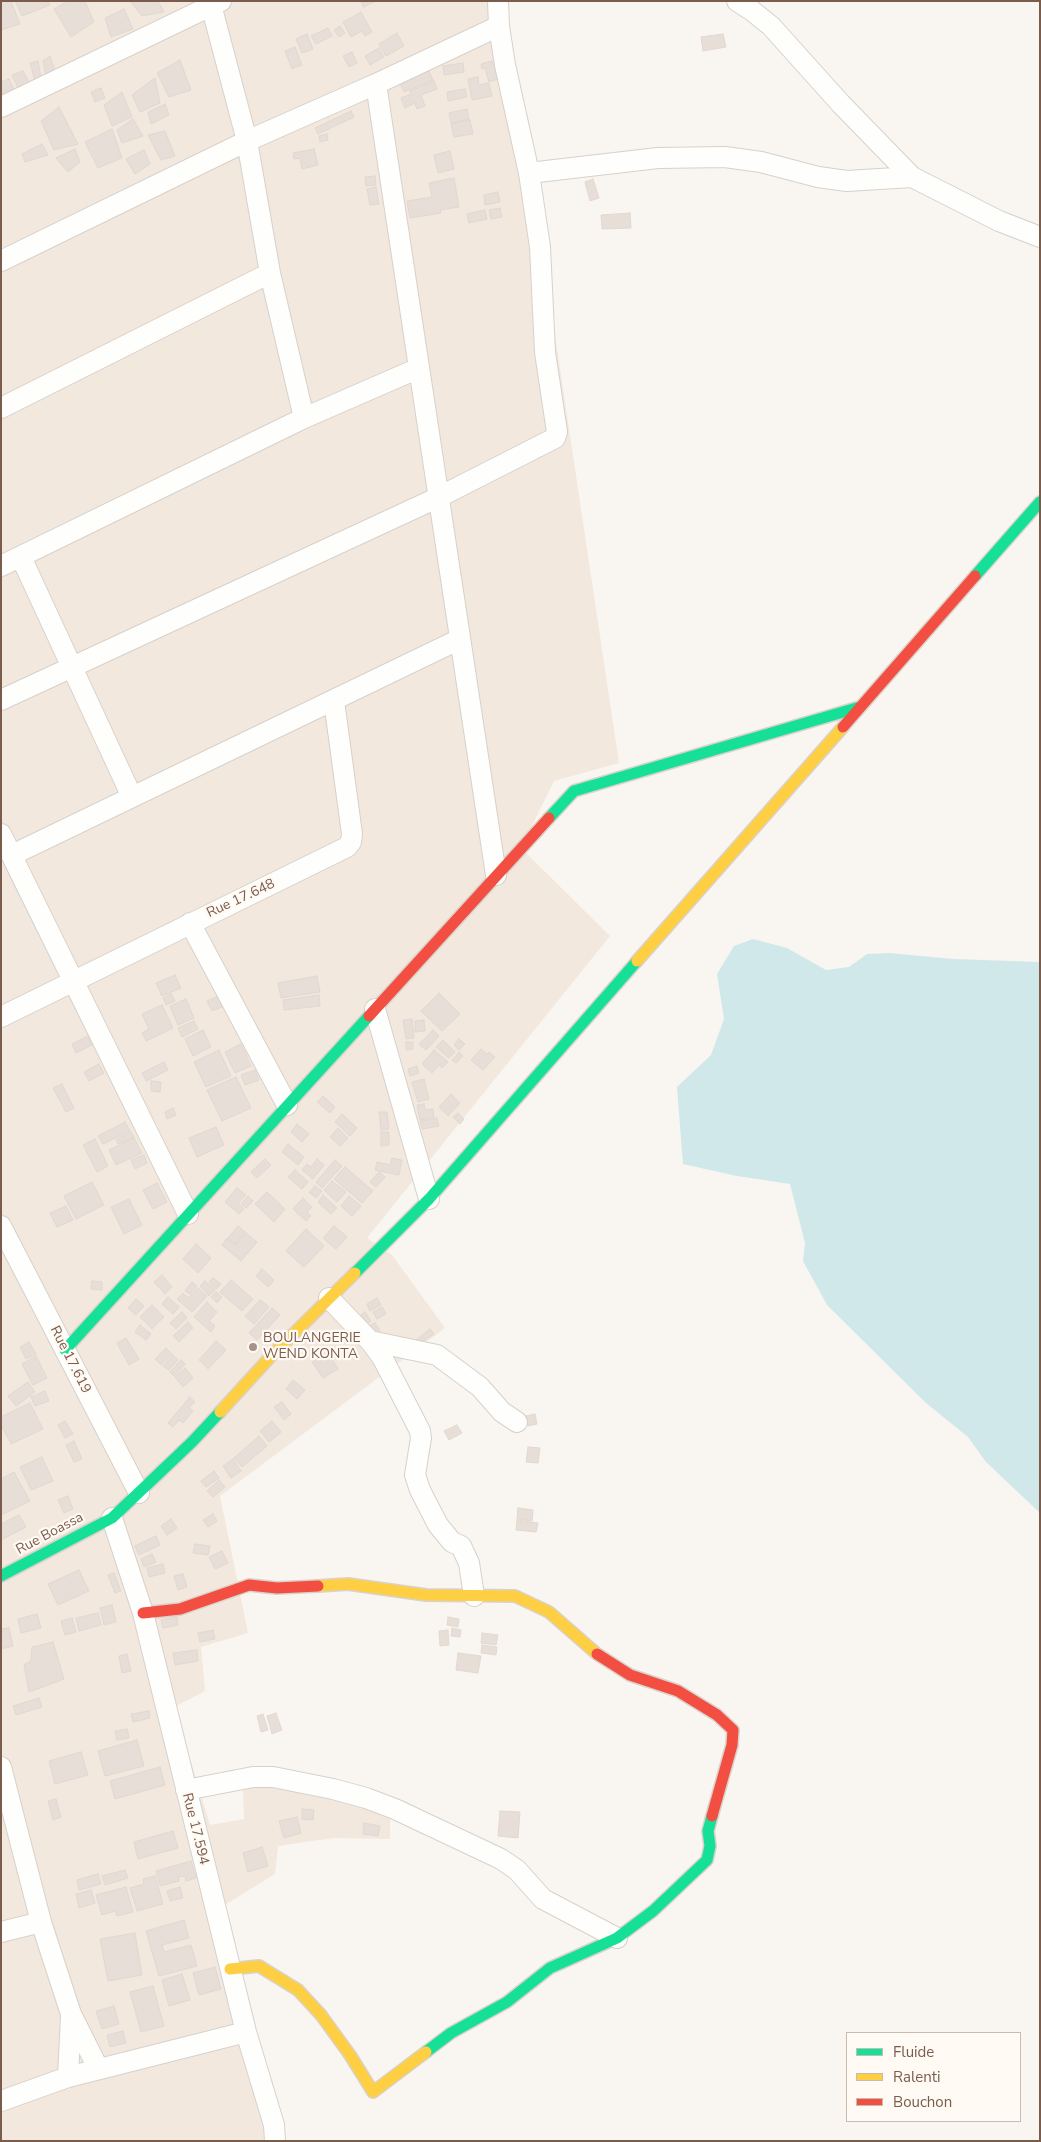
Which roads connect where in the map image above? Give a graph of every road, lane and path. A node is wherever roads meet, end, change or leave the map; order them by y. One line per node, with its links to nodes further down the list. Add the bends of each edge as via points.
1 (498, 1): 4 (street)
2 (736, 1): 9 (street, via 771,26)
3 (214, 2): 6 (street); 7 (street)
4 (499, 26): 5 (street); 8 (street)
5 (376, 84): 7 (street); 13 (street)
6 (1, 107)
7 (247, 141): 11 (street); 12 (street)
8 (529, 173): 9 (street, via 658,158 725,156 847,181); 16 (street, via 540,247 545,352 557,435)
9 (912, 177): 10 (street)
10 (1040, 237)
11 (1, 261)
12 (270, 273): 14 (street); 15 (street)
13 (419, 368): 15 (street); 16 (street)
14 (1, 408)
15 (304, 418): 18 (street)
16 (439, 498): 20 (street); 21 (street)
17 (1040, 502): 24 (street, Rue Boassa)
18 (21, 558): 19 (street); 21 (street)
19 (1, 566)
20 (460, 639): 23 (street); 28 (street)
21 (72, 669): 22 (street); 25 (street)
22 (1, 700)
23 (334, 701): 25 (street); 29 (street, Rue 17.648, via 351,842 341,851)
24 (860, 706): 28 (street, via 576,789); 34 (street, Rue Boassa)
25 (132, 797): 27 (street)
26 (1, 834): 27 (street)
27 (12, 855): 30 (street)
28 (496, 875): 31 (street)
29 (190, 923): 30 (street, Rue 17.648); 33 (street)
30 (74, 981): 32 (street, Rue 17.648); 35 (street)
31 (375, 1009): 33 (street); 34 (street)
32 (1, 1017)
33 (287, 1105): 35 (street)
34 (429, 1199): 37 (street, Rue Boassa)
35 (188, 1214): 39 (street)
36 (1, 1226): 39 (street, Rue 17.619)
37 (329, 1298): 38 (street); 41 (street, Rue Boassa)
38 (370, 1341): 40 (street, via 437,1355 480,1387 502,1412); 44 (street, via 396,1382 420,1431 415,1475 438,1525 452,1542 462,1546 469,1564)
39 (65, 1350): 41 (street, Rue 17.619)
40 (517, 1422)
41 (139, 1493): 42 (street, Rue Boassa)
42 (112, 1518): 43 (street, Rue Boassa); 45 (street, Rue 17.594)
43 (1, 1576)
44 (474, 1596): 45 (street, via 426,1595 348,1584 277,1588 250,1585 180,1609); 50 (street, via 515,1596 529,1601 549,1612 608,1662 630,1675 678,1691 717,1715 733,1730 708,1830 710,1846 706,1860 653,1911)
45 (143, 1613): 47 (street, Rue 17.594)
46 (1, 1767): 48 (street)
47 (186, 1790): 50 (street, via 273,1777 366,1798 501,1859 517,1870 543,1899); 51 (street, Rue 17.594)
48 (41, 1922): 49 (street); 52 (street)
49 (1, 1932)
50 (617, 1938): 51 (street, via 550,1968 507,2002 451,2033 373,2092 321,2015 298,1990 259,1966)
51 (230, 1969): 53 (street, Rue 17.594)
52 (71, 2014): 54 (street); 55 (street)
53 (246, 2032): 54 (street); 57 (street, Rue 17.594, via 274,2125)
54 (98, 2068): 55 (street)
55 (68, 2076): 56 (street)
56 (1, 2101)
57 (275, 2141)

